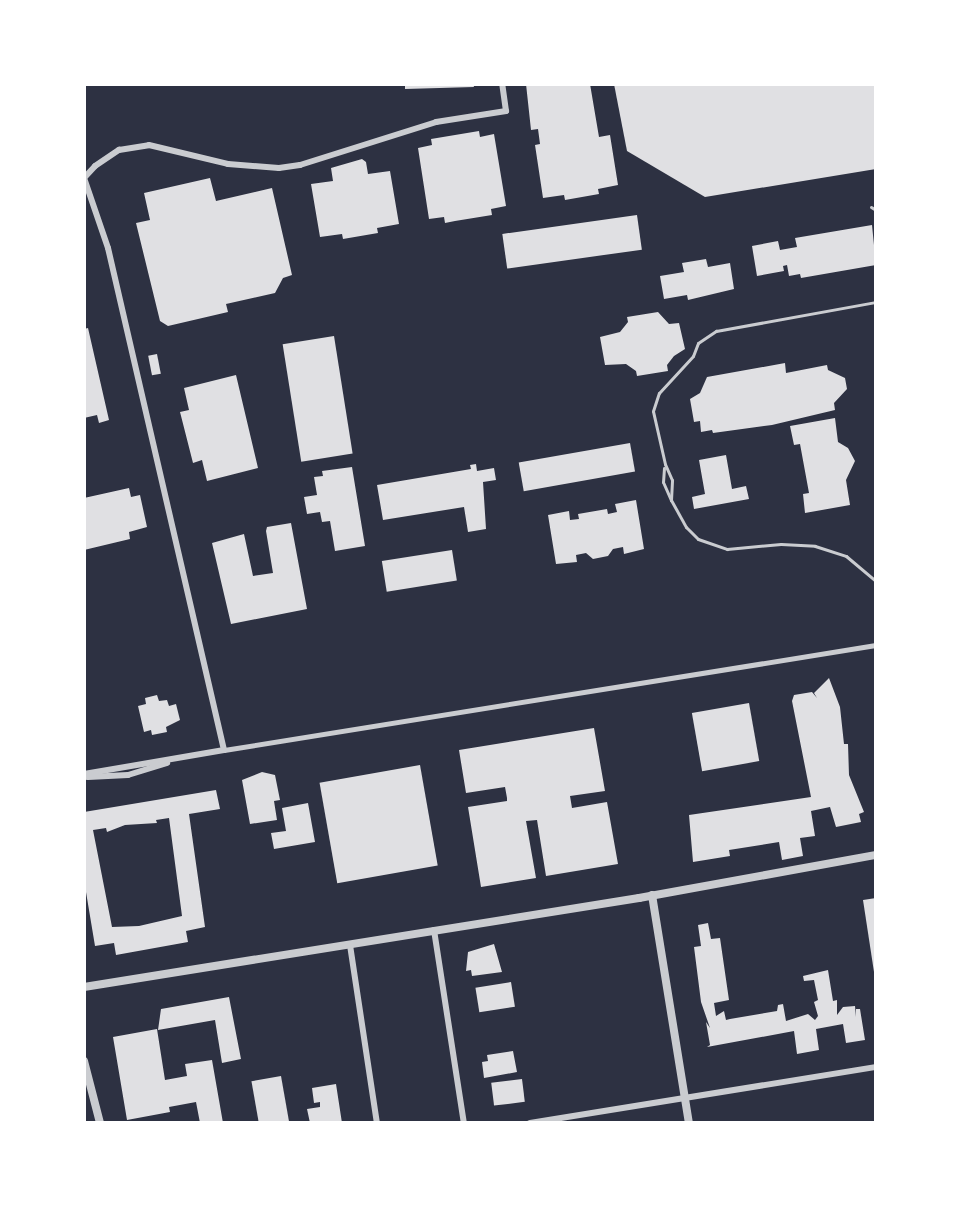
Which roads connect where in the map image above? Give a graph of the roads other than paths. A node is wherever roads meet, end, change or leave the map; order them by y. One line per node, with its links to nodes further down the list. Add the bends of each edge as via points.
1 (502, 84): 2 (street, via 506,111 398,132 300,165 228,164 149,145 119,150)
2 (84, 178): 10 (street, via 112,261)
3 (871, 207): 4 (lane)
4 (876, 210)
5 (876, 302): 6 (lane, via 706,336 656,400 653,411)
6 (665, 464): 7 (lane, via 672,480); 7 (lane, via 663,482)
7 (671, 500): 8 (lane, via 686,527 707,544 727,549 815,546 846,556)
8 (876, 581)
9 (876, 645): 10 (street)
10 (224, 750): 11 (street)
11 (84, 776)
12 (876, 855): 13 (street)
13 (652, 895): 14 (street); 19 (street)
14 (434, 930): 15 (street); 22 (street)
15 (350, 945): 16 (street); 21 (street)
16 (84, 987)
17 (84, 1061): 20 (street)
18 (876, 1067): 19 (street)
19 (685, 1097): 23 (street); 24 (street)
20 (100, 1123)
21 (377, 1123)
22 (464, 1123)
23 (530, 1123)
24 (689, 1123)

